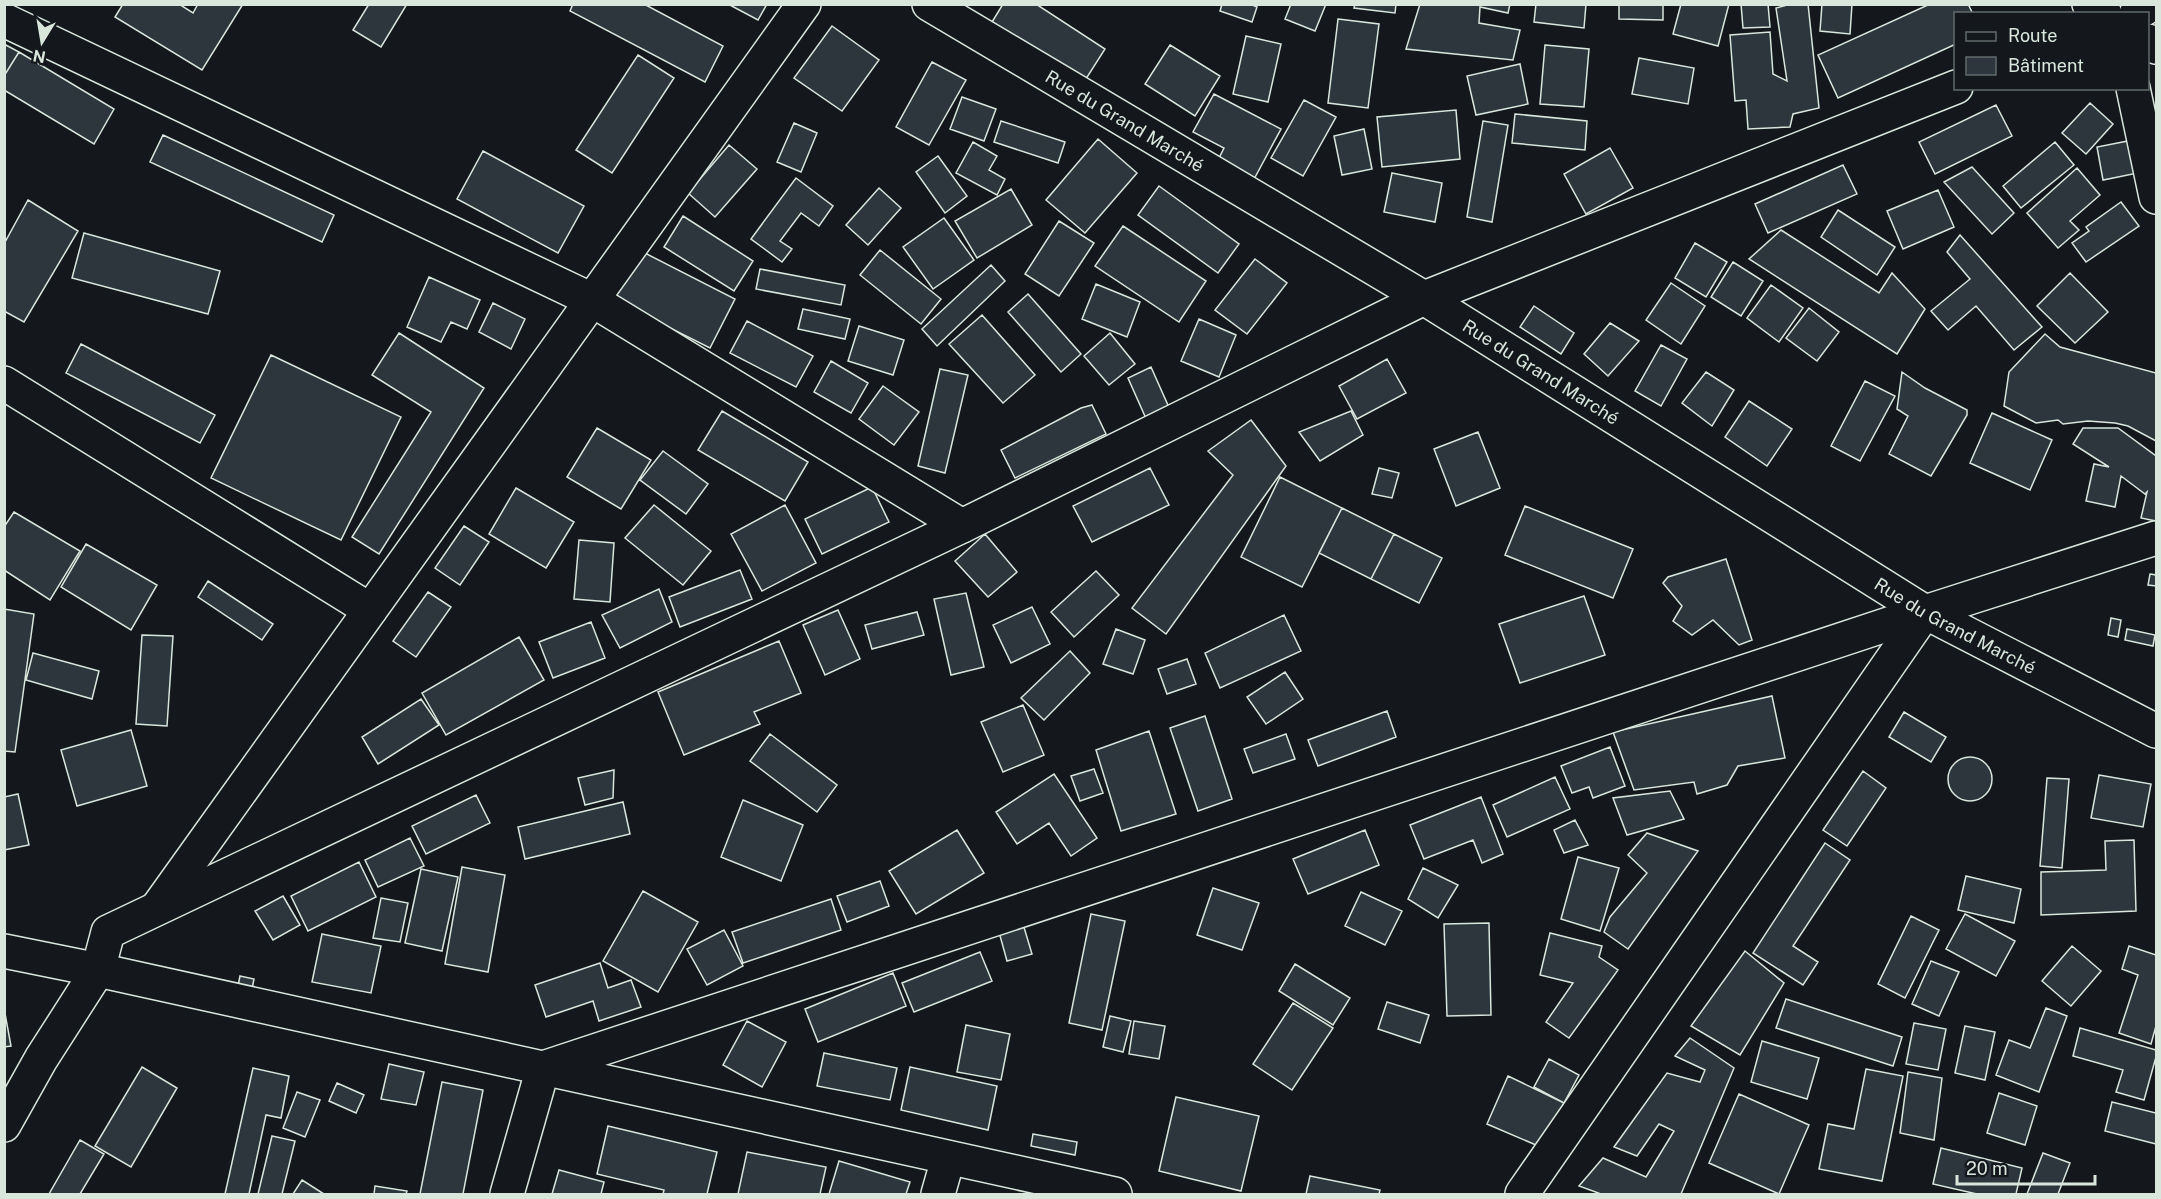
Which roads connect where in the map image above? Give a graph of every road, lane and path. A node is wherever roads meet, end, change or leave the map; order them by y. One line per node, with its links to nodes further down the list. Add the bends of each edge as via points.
1 (804, 4): 10 (street)
2 (929, 4): 9 (street, Rue du Grand Marché)
3 (2152, 4): 4 (street)
4 (2139, 12)
5 (4, 20): 10 (street)
6 (1954, 88): 9 (street)
7 (2133, 90): 8 (street)
8 (2157, 197)
9 (1424, 298): 12 (street); 15 (street, Rue du Grand Marché)
10 (592, 300): 12 (street); 14 (street)
11 (4, 383): 14 (street)
12 (962, 526): 17 (street)
13 (2157, 538): 15 (street)
14 (370, 610): 17 (street)
15 (1925, 612): 16 (street, Rue du Grand Marché); 20 (street); 26 (street)
16 (2157, 731)
17 (156, 909): 19 (street, via 108,932)
18 (4, 951): 19 (street)
19 (98, 970): 20 (street); 21 (street)
20 (543, 1068): 22 (street); 23 (street)
21 (4, 1125)
22 (948, 1159): 24 (street); 25 (street)
23 (507, 1194)
24 (938, 1194)
25 (1115, 1194)
26 (1522, 1194)

